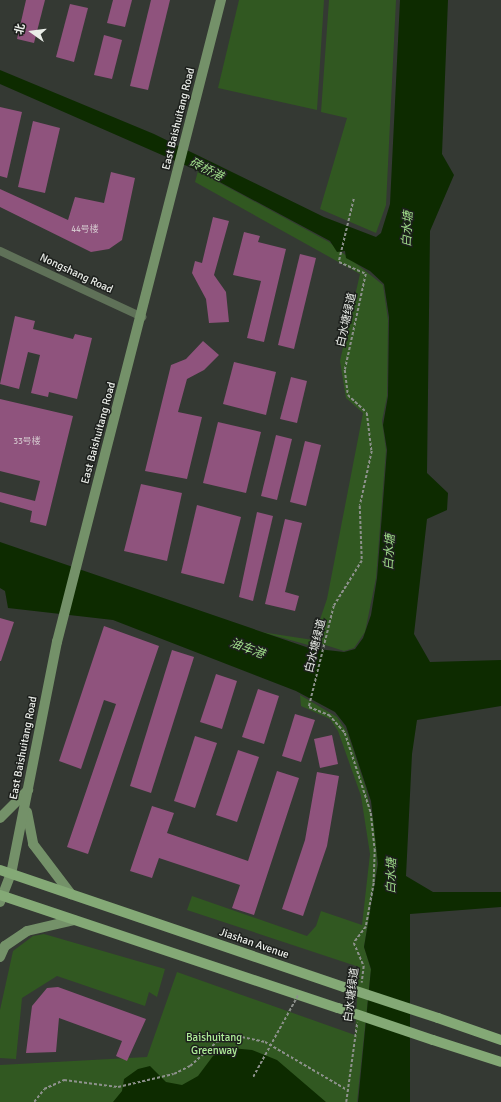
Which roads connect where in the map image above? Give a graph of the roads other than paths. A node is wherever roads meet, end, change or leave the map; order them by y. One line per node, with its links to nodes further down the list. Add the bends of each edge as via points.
1 (221, 0): 3 (street, East Baishuitang Road)
2 (0, 251): 3 (street, Nongshang Road)
3 (142, 317): 4 (street, East Baishuitang Road, via 57,642)
4 (28, 790): 5 (street); 7 (street, East Baishuitang Road); 8 (street, via 27,823 33,844)
5 (0, 818)
6 (0, 870): 7 (main road, Jiashan Avenue)
7 (11, 874): 8 (main road, Jiashan Avenue); 9 (street, East Baishuitang Road)
8 (71, 894): 12 (main road, Jiashan Avenue, bridge)
9 (0, 898): 10 (main road)
10 (74, 920): 11 (street, via 27,931 5,946); 13 (main road, bridge)
11 (0, 957)
12 (501, 1040)
13 (501, 1062)

